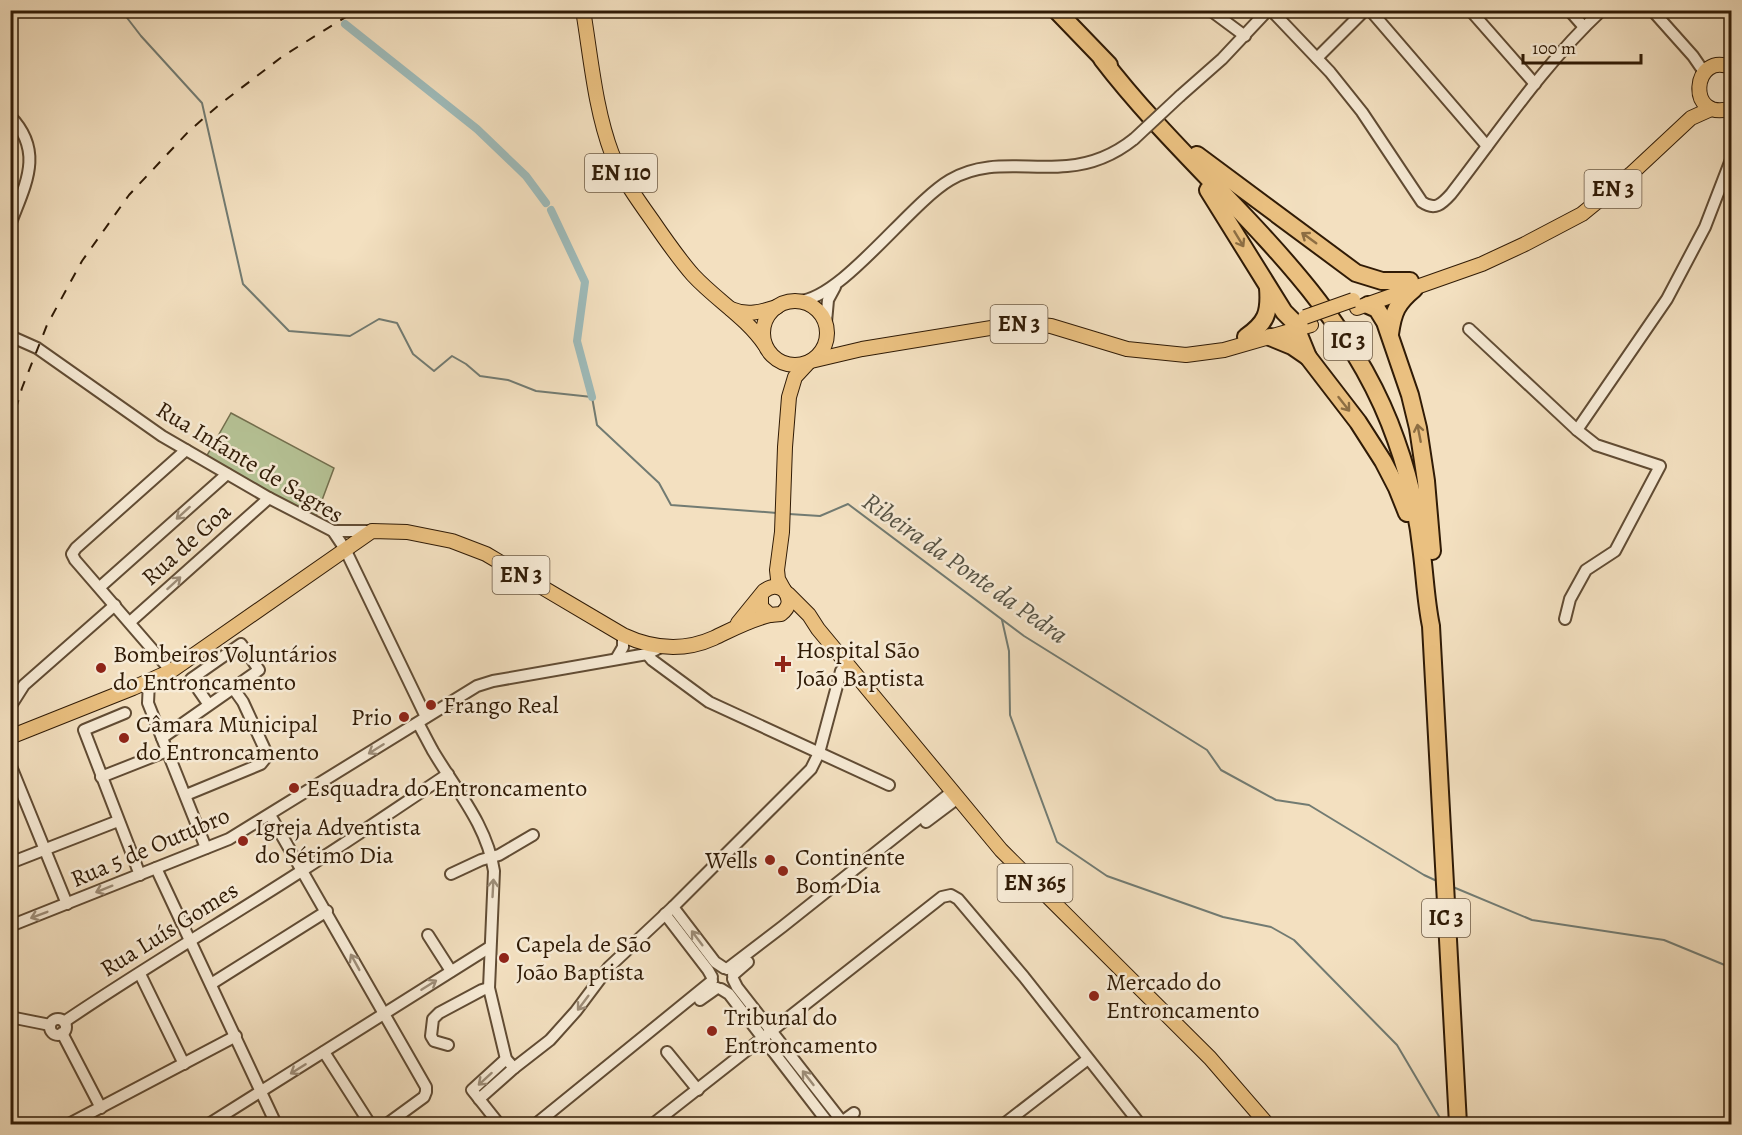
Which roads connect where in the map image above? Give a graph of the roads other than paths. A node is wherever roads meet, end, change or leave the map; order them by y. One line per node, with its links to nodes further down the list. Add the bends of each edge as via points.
1 (583, 10): 30 (main road, EN 110, via 602,115 616,163 674,252)
2 (1056, 10): 21 (highway, IC 3, via 1123,77)
3 (1210, 10): 11 (street)
4 (1270, 10): 11 (street); 12 (street)
5 (1368, 10): 12 (street); 20 (street)
6 (1470, 10): 14 (street)
7 (1569, 10): 10 (street)
8 (1602, 10): 10 (street)
9 (1652, 10): 13 (street, via 1693,56)
10 (1584, 27): 14 (street)
11 (1245, 36): 25 (street, bridge, via 1134,140 1111,155 1083,164 1001,165 960,174 926,198)
12 (1317, 58): 20 (street, via 1362,112 1428,206 1443,203)
13 (1722, 67): 15 (main road, EN 3, via 1699,83)
14 (1535, 84): 20 (street)
15 (1700, 96): 17 (main road); 19 (main road, EN 3)
16 (1731, 108): 17 (main road)
17 (1712, 109): 19 (main road)
18 (10, 116): 23 (street, via 26,139 30,171)
19 (1691, 118): 26 (main road, EN 3, via 1582,214 1525,244)
20 (1487, 146)
21 (1190, 155): 24 (highway, one-way to 21); 27 (highway, one-way to 27); 54 (highway, IC 3, via 1300,267 1364,354 1404,440); 55 (highway, IC 3, via 1300,278 1355,353 1385,410 1401,456 1415,509)
22 (1731, 156): 46 (street, via 1705,227 1667,299)
23 (10, 225)
24 (1356, 273): 26 (highway); 29 (highway, via 1364,284)
25 (843, 278): 28 (street, via 817,296); 33 (street, via 828,300)
26 (1412, 285): 29 (main road, EN 3); 35 (highway, via 1396,308)
27 (1268, 288): 32 (highway, via 1284,312); 37 (highway, via 1266,316)
28 (798, 301): 31 (main road); 33 (main road, via 815,307)
29 (1361, 302): 32 (main road, EN 3); 35 (highway, via 1379,312)
30 (724, 305): 31 (main road, via 746,313); 39 (main road, via 752,328)
31 (777, 307): 39 (main road, via 764,324)
32 (1302, 323): 37 (main road, EN 3); 38 (main road, EN 3); 43 (highway)
33 (826, 325): 40 (main road, via 841,344); 44 (main road, EN 3, via 823,349)
34 (1468, 329): 46 (street)
35 (1390, 334): 54 (highway, one-way to 35, via 1419,428)
36 (10, 336): 47 (street, Rua Infante de Sagres, via 37,348)
37 (1246, 337): 41 (main road, EN 3)
38 (1270, 338): 41 (main road, EN 3, via 1208,353); 43 (highway)
39 (765, 345): 42 (main road, EN 3)
40 (862, 349): 41 (main road, EN 3, via 1030,323 1127,349); 44 (main road, EN 3)
41 (1173, 353)
42 (774, 357): 44 (main road, EN 3, via 790,365); 45 (main road, EN 3, via 785,376)
43 (1308, 357): 55 (highway, one-way to 55, via 1358,422 1391,474 1407,511)
44 (809, 362): 45 (main road, EN 3, via 795,376)
45 (789, 397): 52 (main road, EN 3)
46 (1577, 430): 61 (street, via 1596,445 1660,466 1614,551 1586,570 1570,599)
47 (186, 450): 48 (street, Rua Infante de Sagres); 56 (street, via 72,554)
48 (227, 474): 49 (street, Rua Infante de Sagres); 56 (street, one-way to 56)
49 (269, 498): 50 (street, Rua Infante de Sagres); 62 (street, Rua de Goa, one-way to 49)
50 (333, 531): 51 (street); 53 (street, Rua Infante de Sagres)
51 (372, 531): 53 (main road); 66 (main road, EN 3, via 418,534 486,554)
52 (780, 531): 57 (main road, EN 3, via 777,570); 58 (main road, EN 3)
53 (345, 549): 71 (main road); 79 (street, Rua Infante de Sagres)
54 (1432, 554): 63 (highway, IC 3, via 1435,605)
55 (1424, 574): 63 (highway, IC 3)
56 (100, 587): 59 (street)
57 (786, 592): 58 (main road, via 774,586); 60 (main road, via 789,606); 65 (main road, EN 365)
58 (762, 594): 60 (main road, via 761,607); 64 (main road, EN 3)
59 (115, 605): 62 (street); 77 (street, via 24,685)
60 (775, 614): 64 (main road, EN 3); 65 (main road, EN 365, via 797,617)
61 (1565, 619)
62 (130, 622): 71 (street)
63 (1431, 626): 146 (highway, IC 3)
64 (734, 627): 67 (main road, EN 3, via 687,646)
65 (818, 629): 70 (main road, EN 365)
66 (623, 635): 67 (main road, EN 3); 69 (street, via 623,647)
67 (661, 647): 68 (street, Rua 5 de Outubro)
68 (647, 654): 69 (street, Rua 5 de Outubro); 83 (street, via 709,702)
69 (616, 659): 79 (street, Rua 5 de Outubro, via 477,686)
70 (847, 664): 83 (street, via 841,670); 87 (main road, EN 365)
71 (171, 671): 72 (main road)
72 (149, 682): 73 (main road); 75 (street)
73 (133, 688): 75 (street); 80 (main road)
74 (233, 688): 76 (street); 76 (street, via 259,670 241,644 191,679); 90 (street, via 267,754 265,759)
75 (148, 703): 81 (street)
76 (209, 705): 81 (street)
77 (10, 707)
78 (125, 713): 86 (street, via 84,730)
79 (422, 720): 85 (street, Rua Infante de Sagres, via 433,751); 93 (street, Rua 5 de Outubro, one-way to 93)
80 (10, 737)
81 (162, 738): 82 (street)
82 (167, 751): 86 (street); 90 (street)
83 (819, 753): 88 (street); 105 (street, via 811,769)
84 (10, 764): 97 (street)
85 (448, 774): 98 (street, Rua Infante de Sagres, via 468,804); 101 (street, Rua Luís Gomes)
86 (101, 777): 94 (street)
87 (941, 779): 89 (main road, EN 365); 91 (street)
88 (889, 785)
89 (956, 794): 91 (street); 92 (main road, EN 365)
90 (186, 795): 96 (street)
91 (942, 805): 92 (street); 112 (street)
92 (972, 814): 145 (main road, EN 365, via 1001,850 1210,1058)
93 (270, 815): 96 (street, Rua 5 de Outubro); 101 (street)
94 (118, 821): 97 (street); 102 (street)
95 (532, 835): 98 (street)
96 (206, 848): 100 (street, Rua 5 de Outubro)
97 (45, 849): 99 (street); 104 (street)
98 (492, 857): 103 (street); 110 (street, one-way to 98)
99 (10, 863)
100 (156, 868): 102 (street, Rua 5 de Outubro); 109 (street)
101 (303, 870): 106 (street); 109 (street, Rua Luís Gomes)
102 (140, 874): 104 (street, Rua 5 de Outubro, one-way to 104)
103 (451, 874)
104 (67, 904): 107 (street, Rua 5 de Outubro, one-way to 107)
105 (669, 910): 112 (street, one-way to 105); 115 (street); 127 (street, one-way to 127, via 609,967 550,1040)
106 (327, 911): 114 (street); 117 (street, one-way to 106)
107 (10, 926)
108 (428, 935): 111 (street)
109 (191, 941): 113 (street, Rua Luís Gomes); 114 (street)
110 (490, 946): 111 (street); 116 (street)
111 (451, 971): 117 (street, one-way to 111)
112 (729, 973): 115 (street, via 730,985); 115 (street, via 714,971); 120 (street)
113 (140, 974): 119 (street, Rua Luís Gomes, via 105,993); 126 (street)
114 (211, 984): 121 (street)
115 (715, 984): 120 (street); 132 (street); 140 (street)
116 (489, 988): 122 (street, via 439,1012 433,1019 430,1036); 127 (street)
117 (384, 1013): 123 (street); 138 (street, via 426,1089 424,1097)
118 (10, 1017): 119 (street, via 50,1025 56,1018)
119 (63, 1028): 130 (street)
120 (767, 1035): 125 (street, via 942,897 951,895 1017,969); 128 (street); 133 (street, one-way to 120); 142 (street)
121 (236, 1036): 126 (street); 129 (street)
122 (448, 1045)
123 (324, 1052): 129 (street, one-way to 129); 137 (street)
124 (666, 1052): 128 (street)
125 (1088, 1059): 143 (street); 144 (street)
126 (184, 1064): 130 (street)
127 (510, 1064): 139 (street, via 479,1099)
128 (698, 1090): 141 (street)
129 (261, 1092): 135 (street); 136 (street)
130 (101, 1108): 134 (street)
131 (854, 1113): 133 (street)
132 (536, 1124)
133 (842, 1124)
134 (69, 1125)
135 (208, 1125)
136 (276, 1125)
137 (370, 1125)
138 (387, 1125)
139 (499, 1125)
140 (546, 1125)
141 (653, 1125)
142 (829, 1125)
143 (1004, 1125)
144 (1140, 1125)
145 (1267, 1125)
146 (1458, 1125)

